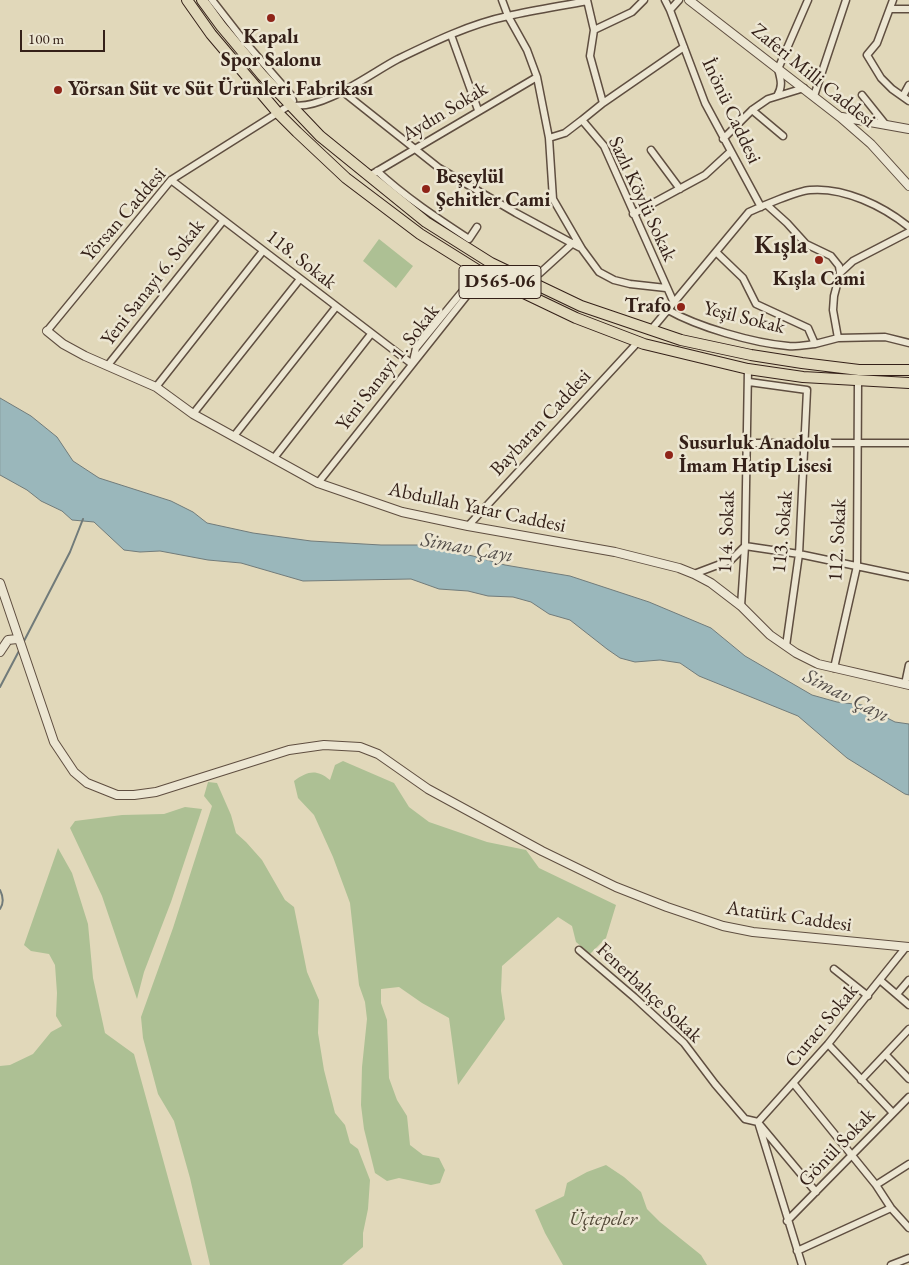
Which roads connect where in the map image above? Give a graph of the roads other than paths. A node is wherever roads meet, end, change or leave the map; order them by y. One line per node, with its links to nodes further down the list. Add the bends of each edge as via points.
1 (187, 0): 35 (highway, D565-06, via 211,34)
2 (202, 0): 30 (highway, D565-06, via 233,40)
3 (212, 0): 30 (street)
4 (502, 0): 17 (street)
5 (644, 0): 18 (street, via 632,12)
6 (665, 0): 15 (street, İnönü Caddesi)
7 (678, 0): 15 (street)
8 (689, 0): 21 (street, Zaferi Milli Caddesi)
9 (808, 0): 21 (street)
10 (846, 0): 28 (street)
11 (893, 0): 16 (street)
12 (587, 1): 13 (street); 18 (street)
13 (561, 3): 17 (street)
14 (909, 9): 16 (street)
15 (670, 10): 20 (street, İnönü Caddesi)
16 (891, 10): 29 (street, via 877,43 867,55 881,78)
17 (508, 16): 19 (street); 22 (street)
18 (594, 30): 32 (street, via 590,56)
19 (450, 35): 25 (street, via 398,59); 33 (street)
20 (684, 47): 32 (street); 43 (street, İnönü Caddesi, via 705,103)
21 (778, 69): 24 (street, Zaferi Milli Caddesi); 27 (street, via 781,89)
22 (537, 76): 33 (street, Aydın Sokak); 42 (street)
23 (909, 85): 29 (street)
24 (804, 88): 27 (street); 28 (street, Zaferi Milli Caddesi)
25 (342, 91): 30 (street, via 306,106); 44 (street)
26 (862, 95): 39 (street)
27 (777, 96): 34 (street)
28 (814, 96): 36 (street, Zaferi Milli Caddesi)
29 (903, 96): 31 (street)
30 (291, 100): 35 (street, Yörsan Caddesi); 47 (highway, D565-06, via 320,136)
31 (909, 101)
32 (603, 104): 37 (street)
33 (478, 110): 44 (street, Aydın Sokak)
34 (752, 110): 41 (street); 43 (street)
35 (278, 113): 38 (highway, D565-06); 49 (street, Yörsan Caddesi)
36 (840, 117): 39 (street); 50 (street, Zaferi Milli Caddesi, via 871,144)
37 (582, 120): 42 (street, via 565,134); 53 (street, Sazlı Köylü Sokak, via 604,146)
38 (285, 121): 47 (highway, via 283,113 286,110 326,146); 64 (highway, D565-06, via 346,178 420,234)
39 (886, 125): 40 (street)
40 (909, 129)
41 (782, 136)
42 (549, 138): 57 (street, via 553,199)
43 (723, 139): 46 (street, İnönü Caddesi)
44 (415, 149): 48 (street, Aydın Sokak); 59 (street, via 439,168)
45 (651, 150): 51 (street)
46 (730, 152): 51 (street, via 705,175); 52 (street, İnönü Caddesi)
47 (343, 155): 48 (highway, D565-06)
48 (373, 174): 56 (street, via 469,239); 72 (highway, D565-06, via 426,222 492,263 581,306)
49 (171, 180): 54 (street, 118. Sokak); 73 (street, Yörsan Caddesi)
50 (909, 186)
51 (680, 189): 53 (street)
52 (764, 206): 55 (street, via 809,190 826,190 861,199 892,214); 63 (street, via 749,212); 66 (street, via 787,222 806,244 831,256)
53 (633, 214): 68 (street, Sazlı Köylü Sokak)
54 (223, 221): 62 (street, 118. Sokak); 80 (street, Yeni Sanayi 6. Sokak)
55 (909, 227)
56 (477, 228)
57 (570, 228): 59 (street); 61 (street)
58 (909, 232): 66 (street, via 853,261)
59 (562, 237): 60 (street)
60 (573, 243): 61 (street); 65 (street)
61 (582, 249): 68 (street, via 599,272 614,280)
62 (263, 251): 67 (street, 118. Sokak); 86 (street)
63 (716, 252): 69 (street); 78 (street, via 743,278 756,304 808,328)
64 (481, 272): 76 (highway, D565-06, via 576,318); 79 (street, Yeni Sanayi 1. Sokak, via 416,348)
65 (540, 273)
66 (840, 273): 75 (street, via 833,310)
67 (300, 279): 70 (street, 118. Sokak); 87 (street)
68 (666, 288): 69 (street, Sazlı Köylü Sokak)
69 (674, 303): 71 (street)
70 (336, 308): 74 (street, 118. Sokak); 88 (street)
71 (668, 310): 72 (street); 78 (street, Yeşil Sokak, via 682,318 748,339 789,346)
72 (651, 330): 82 (highway, D565-06, via 682,340 802,363 859,370)
73 (48, 331): 80 (street, Abdullah Yatar Caddesi, via 63,344)
74 (371, 334): 79 (street, 118. Sokak); 93 (street)
75 (838, 338): 77 (street, Yeşil Sokak, via 885,337); 78 (street, Yeşil Sokak)
76 (638, 342): 81 (highway, D565-06); 95 (street, Baybaran Caddesi)
77 (909, 343)
78 (815, 344)
79 (412, 364): 94 (street, Yeni Sanayi 1. Sokak)
80 (108, 365): 86 (street, Abdullah Yatar Caddesi)
81 (748, 369): 83 (highway, D565-06); 84 (street, 114. Sokak)
82 (909, 370)
83 (858, 381): 85 (highway, D565-06); 91 (street, 112. Sokak)
84 (749, 382): 89 (street, 114. Sokak); 90 (street, 113. Sokak, via 807,390)
85 (909, 383)
86 (156, 387): 87 (street, Abdullah Yatar Caddesi)
87 (193, 414): 88 (street, Abdullah Yatar Caddesi)
88 (234, 436): 93 (street, Abdullah Yatar Caddesi)
89 (746, 443): 90 (street); 96 (street, 114. Sokak)
90 (805, 443): 91 (street); 97 (street, 113. Sokak)
91 (857, 443): 92 (street); 98 (street, 112. Sokak)
92 (909, 443)
93 (274, 458): 94 (street, Abdullah Yatar Caddesi)
94 (318, 483): 95 (street, Abdullah Yatar Caddesi, via 402,512)
95 (468, 526): 99 (street, Abdullah Yatar Caddesi, via 616,552)
96 (745, 546): 97 (street); 99 (street, via 731,560); 102 (street, 114. Sokak)
97 (799, 554): 98 (street); 104 (street, 113. Sokak)
98 (857, 566): 100 (street); 107 (street, 112. Sokak)
99 (694, 574): 102 (street, Abdullah Yatar Caddesi)
100 (909, 577)
101 (0, 583): 103 (street, Atatürk Caddesi)
102 (740, 606): 104 (street, Abdullah Yatar Caddesi)
103 (18, 639): 105 (street, via 8,640); 109 (street, Atatürk Caddesi, via 54,742 63,758 87,783 117,795 156,792 289,750 324,745 360,747 378,754 428,789 542,851 667,907 723,926 753,932)
104 (786, 646): 107 (street, Abdullah Yatar Caddesi, via 818,664)
105 (0, 652)
106 (909, 665): 108 (street)
107 (834, 668): 108 (street, Abdullah Yatar Caddesi)
108 (907, 684)
109 (908, 947): 113 (street, Curacı Sokak)
110 (578, 950): 125 (street, Fenerbahçe Sokak, via 684,1042 745,1119)
111 (834, 969): 115 (street)
112 (909, 980): 114 (street)
113 (881, 981): 114 (street); 115 (street, Curacı Sokak)
114 (896, 994): 116 (street)
115 (868, 996): 118 (street, Curacı Sokak)
116 (909, 1005)
117 (909, 1029): 119 (street)
118 (828, 1044): 121 (street); 122 (street, Curacı Sokak)
119 (886, 1055): 120 (street); 121 (street)
120 (909, 1079)
121 (861, 1080): 124 (street)
122 (794, 1084): 125 (street, Curacı Sokak); 126 (street)
123 (909, 1097): 124 (street, Gönül Sokak)
124 (893, 1113): 126 (street, Gönül Sokak)
125 (758, 1122): 129 (street, Fenerbahçe Sokak); 131 (street)
126 (852, 1154): 128 (street); 129 (street, Gönül Sokak)
127 (909, 1164): 128 (street)
128 (876, 1185): 130 (street)
129 (816, 1192): 131 (street, Gönül Sokak)
130 (891, 1208): 132 (street); 133 (street)
131 (787, 1221): 133 (street)
132 (909, 1228)
133 (797, 1251): 135 (street)
134 (909, 1258): 136 (street)
135 (802, 1265)
136 (891, 1265)

